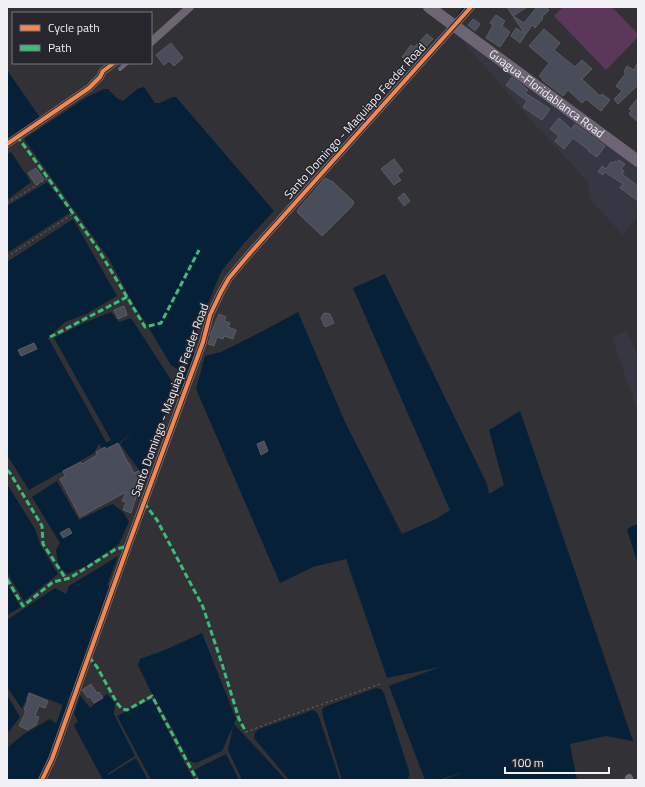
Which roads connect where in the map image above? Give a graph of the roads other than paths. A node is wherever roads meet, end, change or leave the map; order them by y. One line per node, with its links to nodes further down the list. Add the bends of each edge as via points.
1 (190, 7): 5 (street)
2 (429, 7): 4 (main road, Guagua-Floridablanca Road)
3 (471, 7): 4 (street, Santo Domingo - Maquiapo Feeder Road)
4 (454, 26): 8 (main road, Guagua-Floridablanca Road); 9 (street, Santo Domingo - Maquiapo Feeder Road, via 243,261 221,292 210,314 192,372)
5 (152, 41)
6 (117, 66): 7 (street, via 103,71 88,88)
7 (7, 144)
8 (638, 161)
9 (42, 780)

